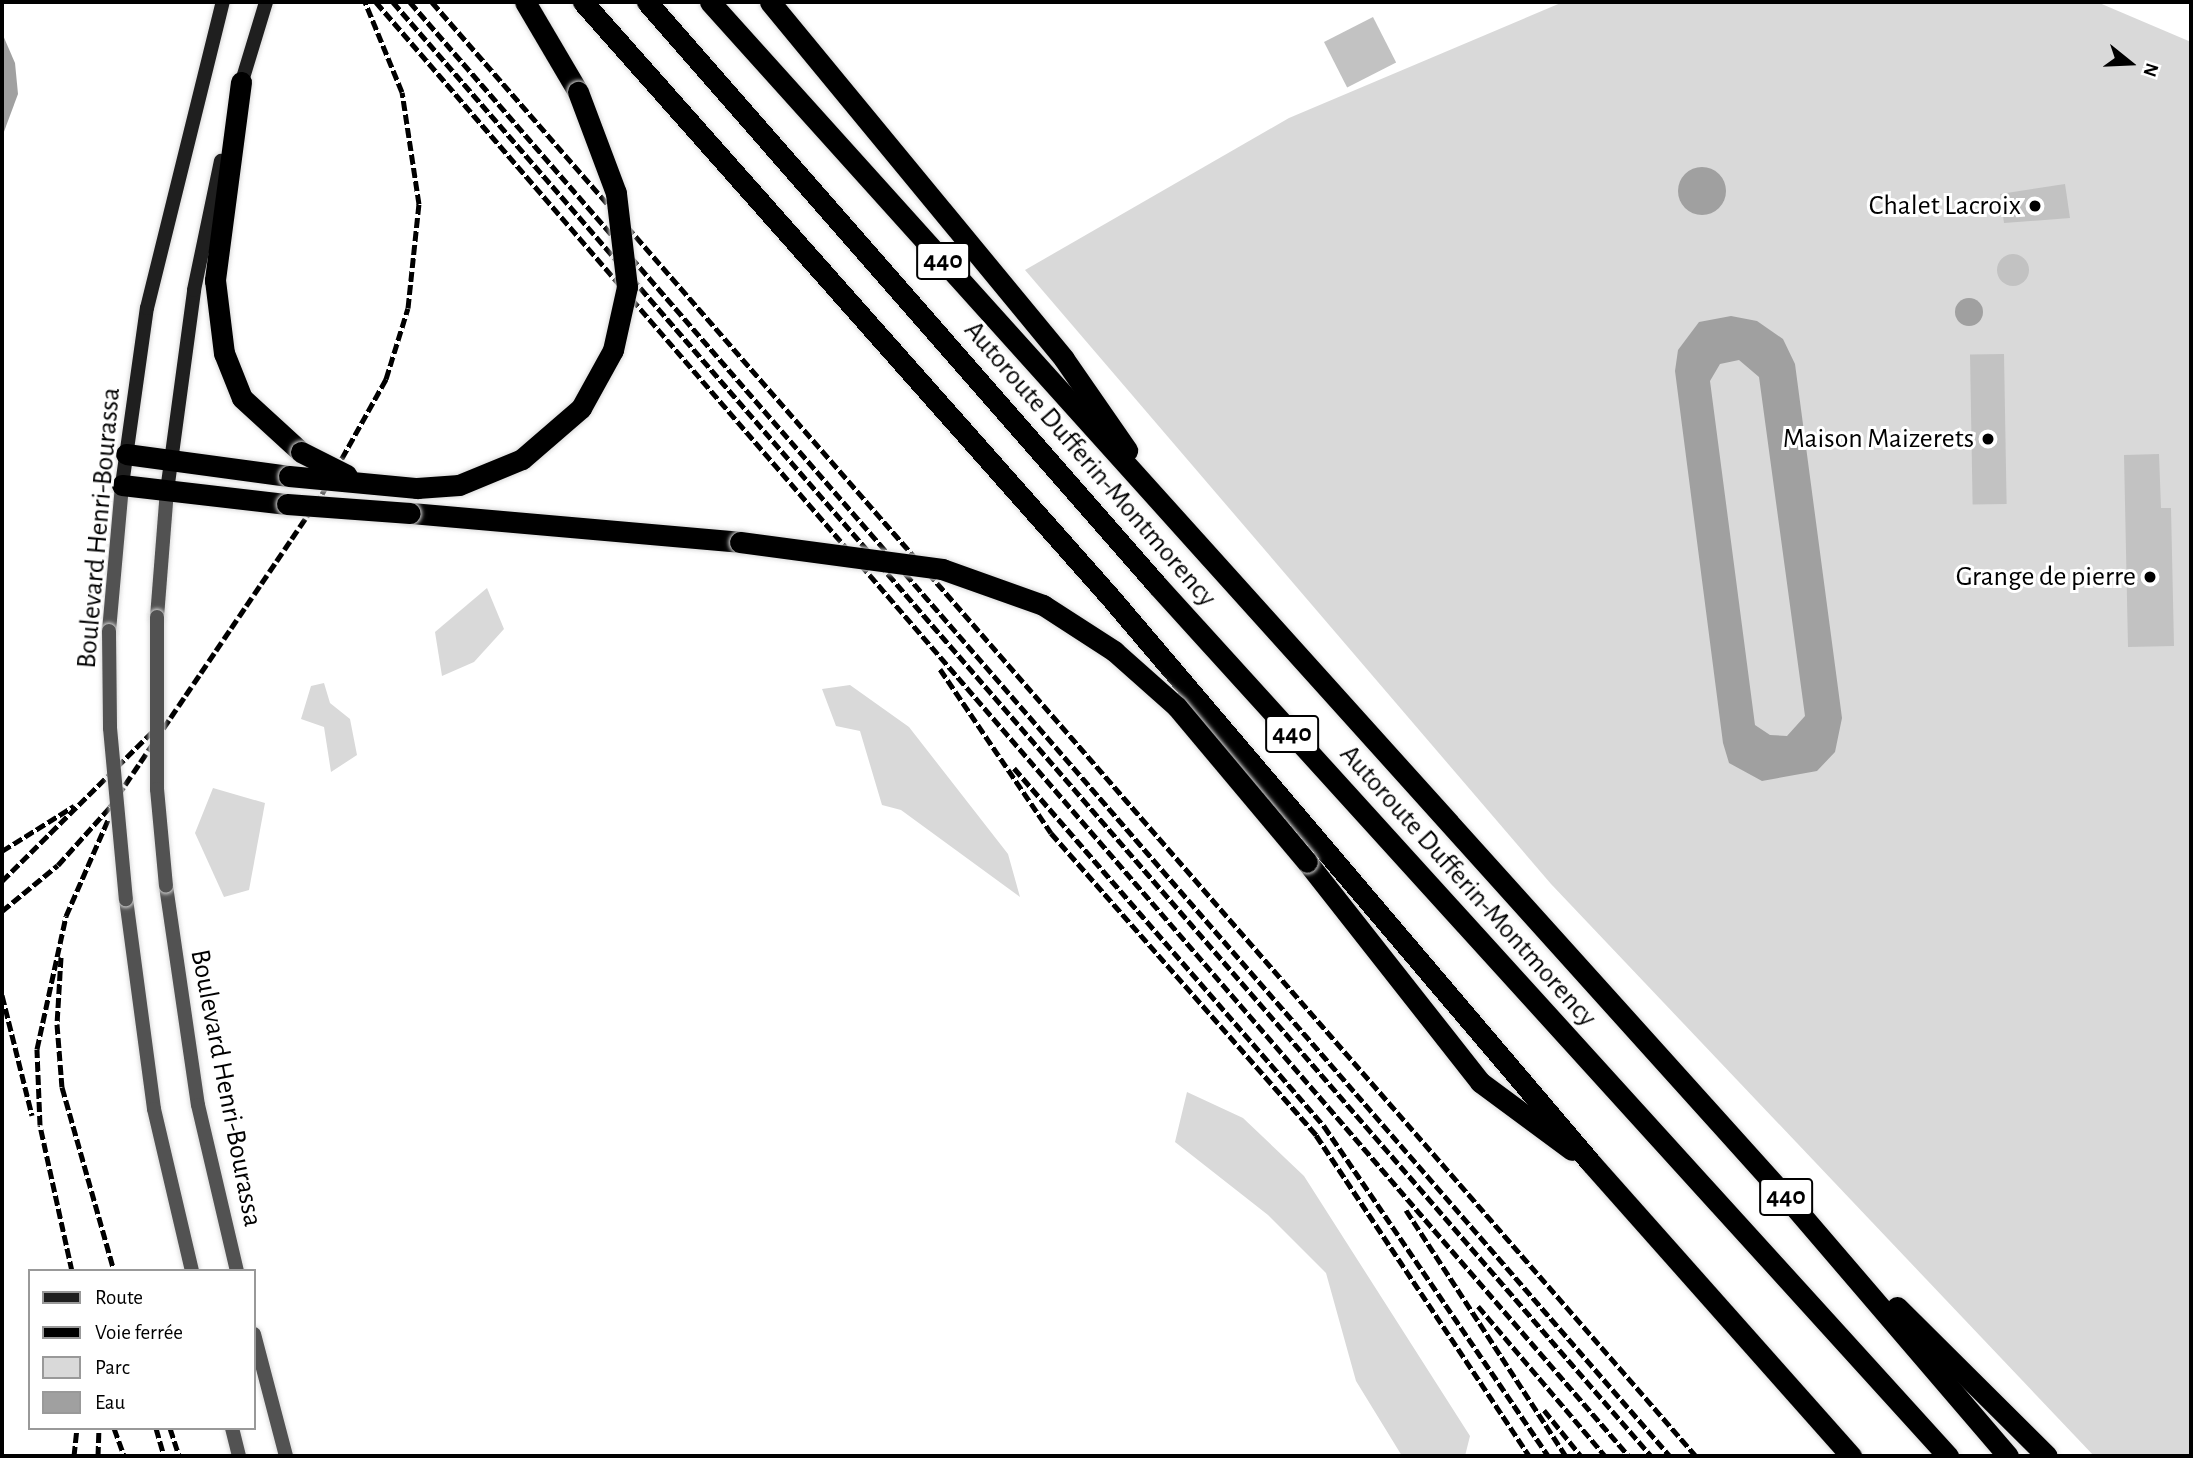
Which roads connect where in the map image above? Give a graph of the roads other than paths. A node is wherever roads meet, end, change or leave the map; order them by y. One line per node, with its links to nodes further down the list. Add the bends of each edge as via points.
1 (223, 2): 9 (main road, Boulevard Henri-Bourassa, via 148,308)
2 (266, 2): 8 (main road, Boulevard Henri-Bourassa)
3 (525, 2): 11 (highway, bridge, via 578,92 616,193 627,244 625,297 600,381 550,439 490,475 416,488)
4 (583, 2): 15 (highway, via 1102,587)
5 (647, 2): 24 (highway, Autoroute Dufferin-Montmorency / 440, via 1157,585)
6 (710, 2): 14 (highway, Autoroute Dufferin-Montmorency / 440)
7 (770, 2): 14 (highway, via 1064,359)
8 (241, 82): 10 (main road, Boulevard Henri-Bourassa, via 194,290); 11 (highway, bridge, via 215,280 224,353 243,398 301,452)
9 (126, 454): 10 (highway); 12 (main road, Boulevard Henri-Bourassa)
10 (171, 462): 11 (highway, bridge); 13 (main road, Boulevard Henri-Bourassa)
11 (362, 480)
12 (122, 485): 13 (highway); 17 (street, Boulevard Henri-Bourassa, bridge, via 109,631 110,728 126,900 154,1109)
13 (167, 491): 15 (highway, bridge, via 753,543 942,569 1002,587 1078,626 1177,707 1307,862 1480,1082); 18 (street, Boulevard Henri-Bourassa, bridge, via 157,617 157,789 166,886 198,1105)
14 (1176, 521): 16 (highway, Autoroute Dufferin-Montmorency / 440)
15 (1591, 1163): 23 (highway)
16 (1786, 1197): 25 (highway, Autoroute Dufferin-Montmorency / 440); 26 (highway)
17 (192, 1269)
18 (237, 1269)
19 (256, 1342): 22 (street)
20 (232, 1430): 21 (street)
21 (239, 1456)
22 (286, 1456)
23 (1851, 1456)
24 (1948, 1456)
25 (2008, 1456)
26 (2046, 1456)

